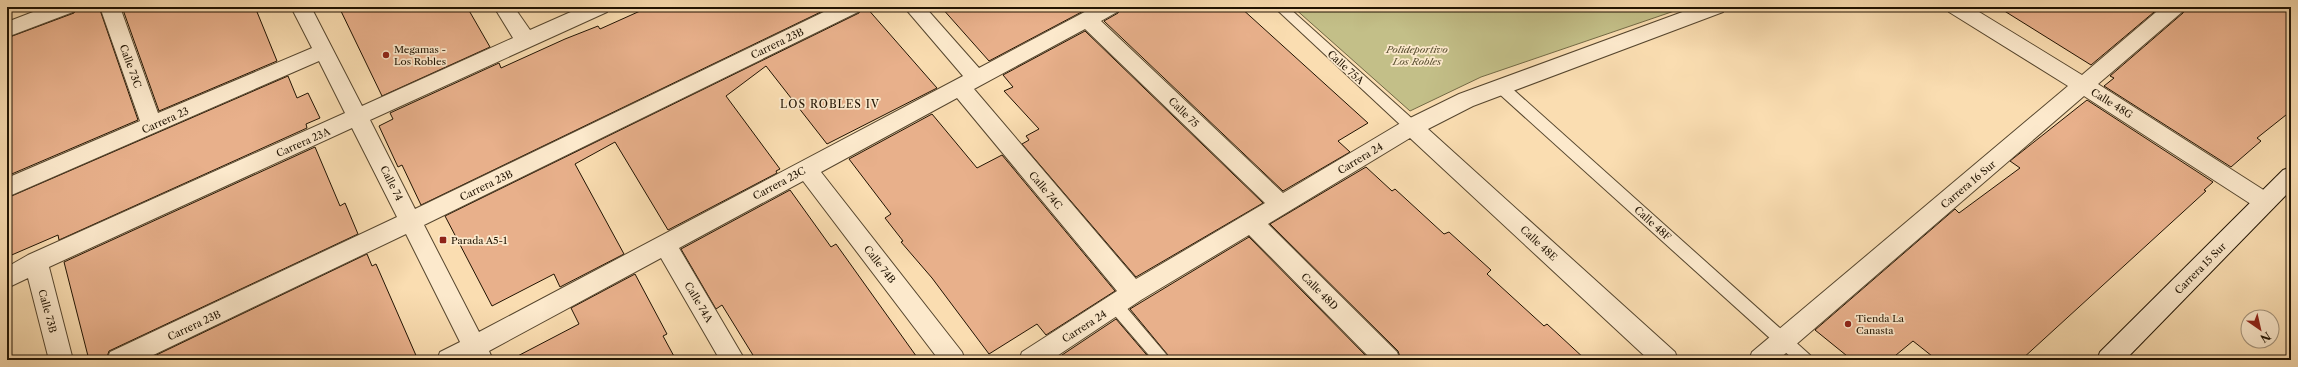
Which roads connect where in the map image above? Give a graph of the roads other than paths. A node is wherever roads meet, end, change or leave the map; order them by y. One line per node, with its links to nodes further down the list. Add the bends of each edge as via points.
1 (66, 7): 14 (street)
2 (110, 7): 21 (street, Calle 73C)
3 (301, 7): 16 (street, Calle 74)
4 (504, 7): 15 (street)
5 (600, 7): 15 (street, Carrera 23A)
6 (851, 7): 28 (street, Carrera 23B)
7 (914, 7): 17 (street, Calle 74C)
8 (1110, 7): 13 (street, Carrera 23C)
9 (1280, 7): 22 (lane, Calle 75A)
10 (1716, 7): 19 (street, Carrera 24)
11 (1956, 7): 18 (street, Calle 48G)
12 (2175, 7): 18 (street, Carrera 16 Sur)
13 (1088, 19): 17 (street, Carrera 23C); 27 (street, Calle 75)
14 (7, 30)
15 (526, 41): 20 (street, Carrera 23A)
16 (323, 51): 20 (street, Calle 74); 21 (street, Carrera 23)
17 (968, 83): 23 (street, Carrera 23C); 33 (street, Calle 74C)
18 (2083, 85): 26 (street, Calle 48G); 34 (street, Carrera 16 Sur)
19 (1501, 87): 22 (street, Carrera 24, via 1466,100); 34 (lane, Calle 48F)
20 (358, 117): 28 (street, Calle 74); 31 (street, Carrera 23A)
21 (152, 125): 25 (street, Carrera 23)
22 (1412, 127): 27 (street, Carrera 24); 44 (street, Calle 48E)
23 (806, 169): 30 (street, Carrera 23C); 40 (street, Calle 74B)
24 (2291, 176): 26 (street, Carrera 15 Sur)
25 (7, 188)
26 (2265, 202): 47 (street, Carrera 15 Sur)
27 (1281, 205): 29 (street, Carrera 24)
28 (411, 221): 35 (street, Calle 74); 37 (street, Carrera 23B)
29 (1252, 222): 33 (street, Carrera 24); 43 (street, Calle 48D)
30 (665, 244): 35 (street, Carrera 23C); 39 (street, Calle 74A)
31 (36, 262): 32 (street, Carrera 23A); 36 (street, Calle 73B)
32 (7, 278)
33 (1124, 299): 41 (street, Carrera 24); 42 (lane)
34 (1783, 341): 45 (street, Carrera 16 Sur); 46 (lane, Calle 48F)
35 (478, 353): 38 (street, Carrera 23C)
36 (61, 360)
37 (119, 360)
38 (449, 360)
39 (733, 360)
40 (953, 360)
41 (1031, 360)
42 (1162, 360)
43 (1388, 360)
44 (1666, 360)
45 (1761, 360)
46 (1805, 360)
47 (2109, 360)

